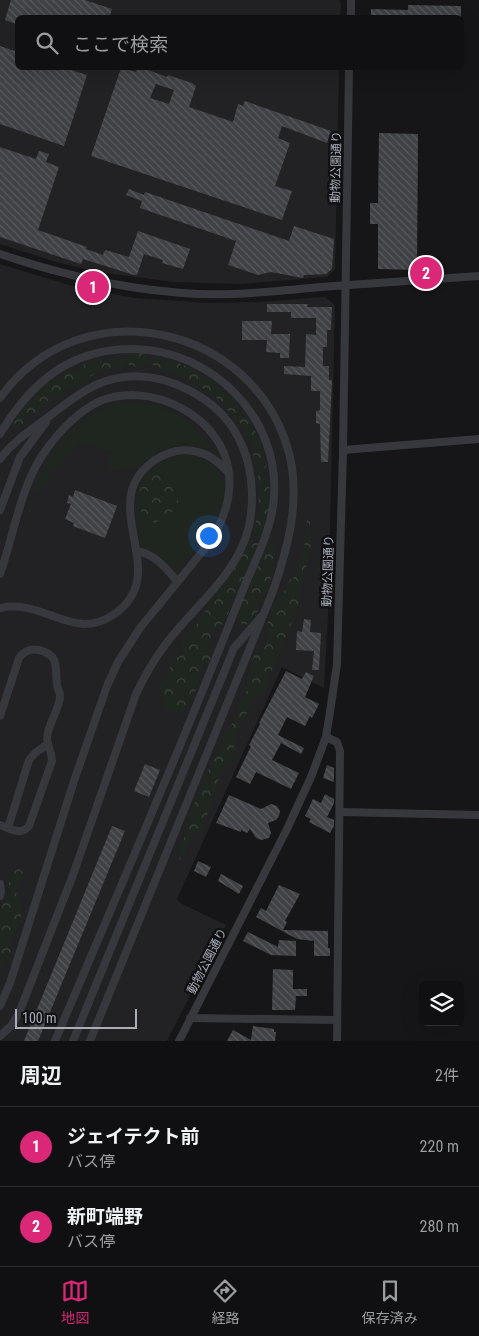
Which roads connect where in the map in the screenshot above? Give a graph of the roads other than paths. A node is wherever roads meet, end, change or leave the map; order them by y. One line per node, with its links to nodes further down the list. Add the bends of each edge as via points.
1 (351, 0): 2 (street)
2 (351, 15)
3 (350, 70): 6 (street, 動物公園通り)
4 (0, 254): 6 (street, via 86,279 166,292 235,294)
5 (479, 276): 6 (street)
6 (345, 287): 11 (street, 動物公園通り)
7 (0, 398): 19 (street, via 27,369 52,351 88,337 120,331 143,331 179,338 217,356 239,372 255,388 276,421 290,457 293,478 290,535)
8 (52, 414): 12 (street, via 26,432); 14 (street, via 20,457); 31 (street, via 95,384 123,377 150,377 185,388 214,408 238,437 249,470 249,526 230,567 165,645 136,694 73,875 22,1004 12,1026)
9 (0, 434): 32 (street, via 24,398 50,374 67,364 114,350 159,351 201,367 239,397 266,439 274,477 272,512 261,548)
10 (479, 439): 11 (street)
11 (343, 450): 21 (street, 動物公園通り, via 337,664)
12 (0, 459)
13 (229, 473): 15 (street, via 207,455 188,450 168,453 145,468 131,494); 16 (street, via 216,439 203,424 169,401 142,394 117,396 90,406 72,421 35,467); 17 (street, via 228,504 222,520 215,534)
14 (0, 510)
15 (136, 551): 17 (street, via 149,554); 18 (street, via 138,573 134,592 122,608 104,620 75,623 23,606)
16 (0, 574)
17 (177, 581): 28 (street, via 128,645 102,696)
18 (0, 608)
19 (265, 612): 33 (street, via 234,648); 34 (street)
20 (0, 716): 22 (street, via 19,658 31,649 46,653 55,661 61,696 47,738)
21 (326, 737): 23 (street, via 337,742 340,752); 29 (street, 動物公園通り, via 287,829)
22 (48, 744): 25 (street, via 29,760); 25 (street, via 52,761 29,826 23,832)
23 (340, 812): 24 (street); 30 (street)
24 (479, 815)
25 (4, 827)
26 (0, 884): 27 (street)
27 (0, 896)
28 (0, 1006)
29 (190, 1018): 30 (street); 35 (street, 動物公園通り)
30 (337, 1020): 36 (street)
31 (0, 1036)
32 (55, 1041)
33 (73, 1041)
34 (90, 1041)
35 (178, 1041)
36 (337, 1041)

